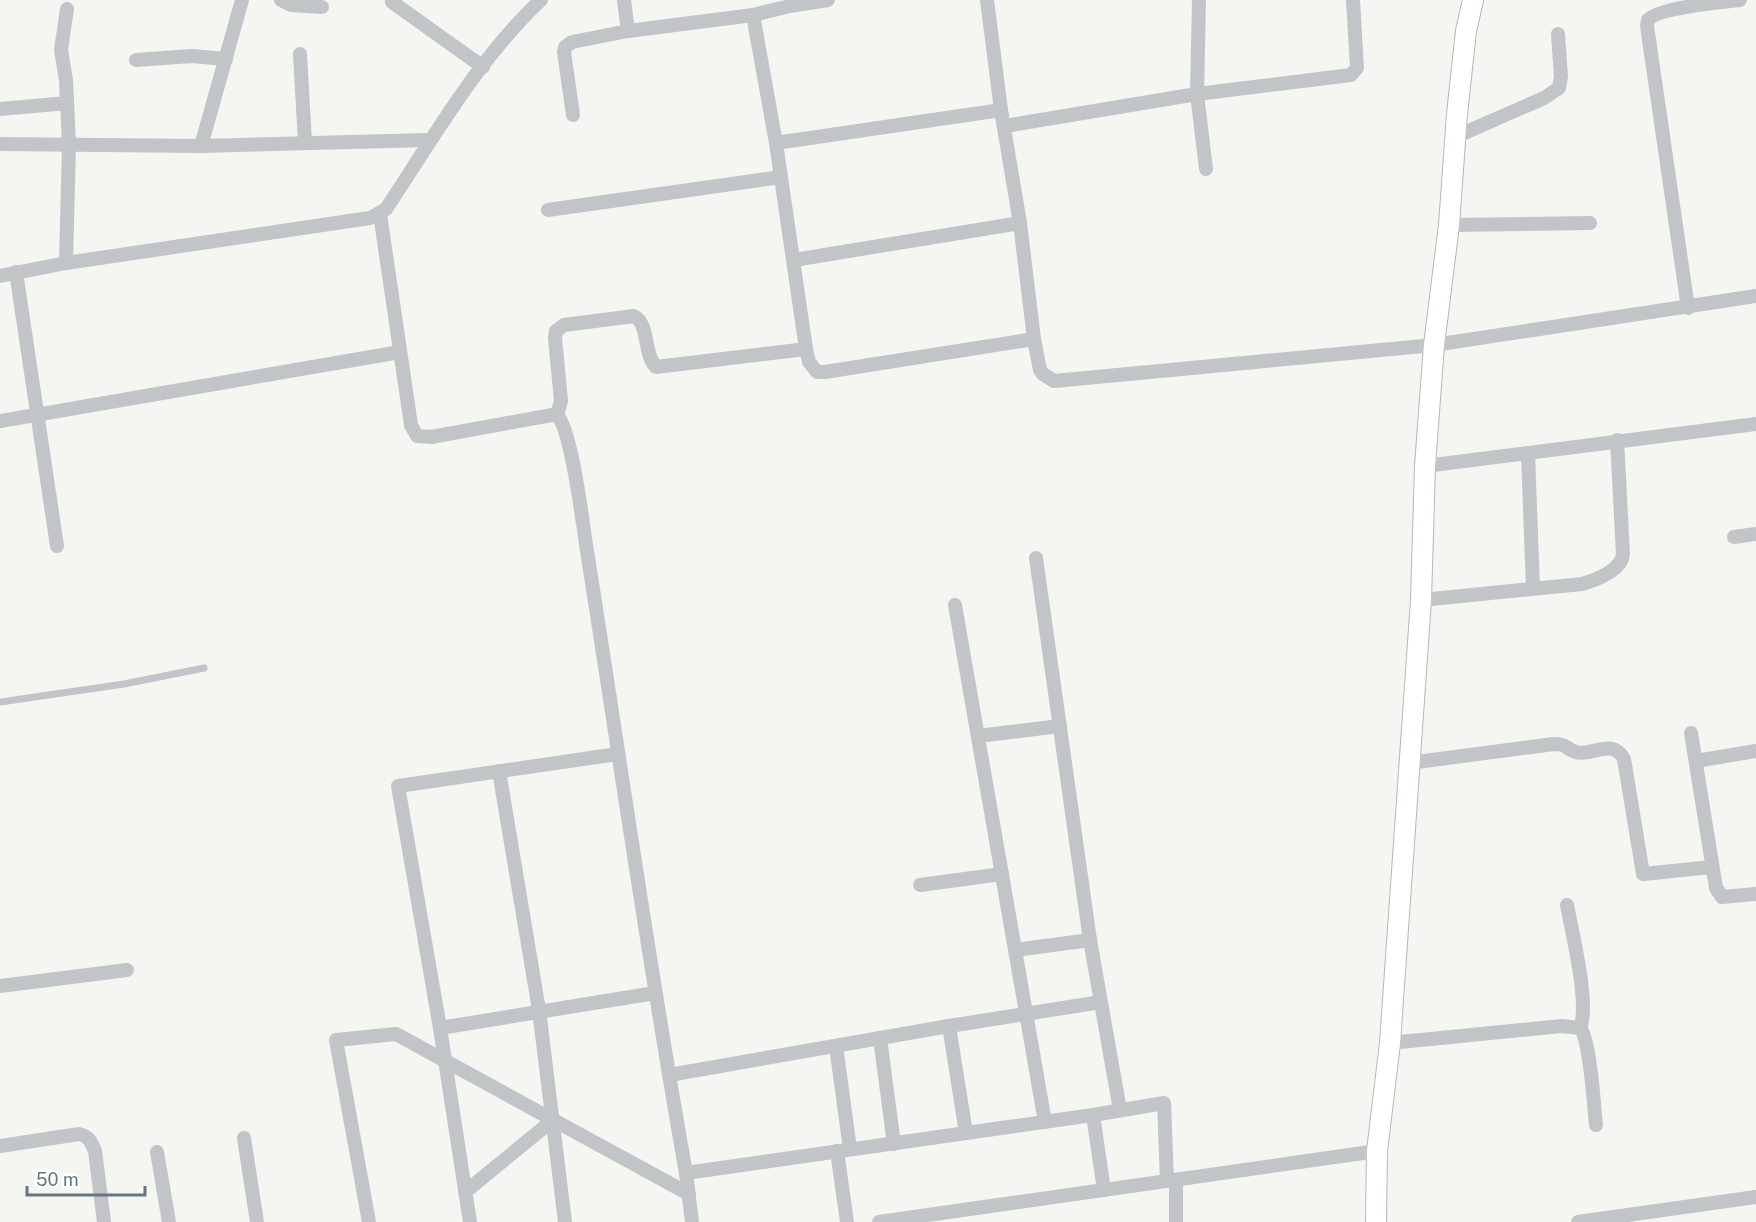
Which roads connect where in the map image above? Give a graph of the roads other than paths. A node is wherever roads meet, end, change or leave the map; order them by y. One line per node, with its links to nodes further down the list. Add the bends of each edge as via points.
1 (242, 0): 18 (street)
2 (281, 0): 12 (street, via 291,5)
3 (541, 0): 20 (street, via 507,35)
4 (624, 0): 15 (street)
5 (828, 0): 14 (street)
6 (987, 0): 24 (street)
7 (1199, 0): 21 (street)
8 (1353, 0): 21 (street, via 1357,57 1354,73)
9 (1473, 0): 27 (street)
10 (1740, 0): 46 (street, via 1655,14 1650,16 1647,26)
11 (392, 2): 20 (street)
12 (322, 7)
13 (67, 9): 22 (street, via 61,39)
14 (753, 15): 15 (street); 30 (street)
15 (628, 32): 25 (street, via 572,42 565,47)
16 (1558, 34): 27 (street, via 1559,88)
17 (300, 54): 29 (street)
18 (226, 59): 19 (street); 33 (street)
19 (136, 60)
20 (483, 68): 28 (street)
21 (1197, 94): 26 (street); 34 (street)
22 (67, 103): 23 (street); 32 (street)
23 (0, 109)
24 (1001, 110): 26 (street); 30 (street)
25 (573, 115)
26 (1005, 126): 38 (street)
27 (1455, 136): 40 (street)
28 (429, 140): 29 (street); 37 (street)
29 (305, 143): 33 (street)
30 (776, 143): 35 (street)
31 (0, 144): 32 (street)
32 (69, 145): 33 (street); 42 (street)
33 (201, 146)
34 (1206, 169)
35 (781, 177): 36 (street); 41 (street)
36 (548, 210)
37 (380, 214): 42 (street); 50 (street)
38 (1020, 223): 41 (street); 47 (street)
39 (1590, 223): 40 (street)
40 (1449, 225): 48 (street)
41 (794, 260): 49 (street)
42 (66, 263): 43 (street)
43 (16, 272): 44 (street); 51 (street)
44 (0, 276)
45 (1756, 296): 46 (street)
46 (1688, 308): 48 (street)
47 (1034, 339): 48 (street, via 1040,370 1048,378 1061,381); 49 (street, via 817,372 809,362)
48 (1434, 345): 57 (street)
49 (806, 348): 52 (street, via 656,367 641,323 633,316 564,325 556,331 555,338 561,401)
50 (399, 352): 51 (street); 52 (street, via 411,425 417,436 431,437)
51 (38, 415): 53 (street); 60 (street)
52 (557, 415): 71 (street, via 564,426 576,484)
53 (0, 421)
54 (1756, 424): 55 (street)
55 (1617, 440): 56 (street); 62 (street, via 1623,561 1582,584)
56 (1528, 454): 57 (street); 62 (street)
57 (1425, 466): 63 (street)
58 (1756, 534): 59 (street)
59 (1734, 537)
60 (57, 546)
61 (1036, 558): 67 (street)
62 (1533, 588): 63 (street)
63 (1421, 600): 73 (street)
64 (956, 605): 69 (street)
65 (204, 668): 66 (lane)
66 (0, 702)
67 (1060, 726): 69 (street); 80 (street)
68 (1691, 733): 72 (street)
69 (978, 736): 76 (street)
70 (1756, 751): 72 (street)
71 (618, 754): 74 (street); 84 (street)
72 (1696, 761): 75 (street)
73 (1409, 763): 75 (street, via 1554,744 1576,752 1616,750 1624,759 1643,874); 92 (street)
74 (499, 771): 86 (street); 89 (street, via 398,786)
75 (1712, 867): 78 (street, via 1722,897)
76 (1002, 874): 77 (street); 81 (street)
77 (920, 885)
78 (1756, 894)
79 (1567, 905): 90 (street, via 1584,1003)
80 (1090, 940): 81 (street); 85 (street)
81 (1015, 950): 87 (street)
82 (127, 970): 83 (street)
83 (0, 986)
84 (656, 993): 86 (street); 95 (street)
85 (1101, 1002): 87 (street); 96 (street)
86 (539, 1010): 89 (street); 98 (street)
87 (1026, 1014): 88 (street); 99 (street)
88 (949, 1026): 91 (street); 101 (street)
89 (440, 1028): 94 (street)
90 (1580, 1028): 92 (street, via 1562,1026); 100 (street, via 1587,1048)
91 (880, 1038): 93 (street); 103 (street)
92 (1390, 1043): 106 (street)
93 (836, 1046): 95 (street); 105 (street)
94 (444, 1061): 98 (street); 111 (street); 118 (street, via 396,1034 336,1040)
95 (669, 1076): 108 (street)
96 (1120, 1110): 97 (street); 109 (street, via 1164,1103)
97 (1093, 1115): 99 (street); 110 (street)
98 (553, 1120): 111 (street); 112 (street); 120 (street)
99 (1045, 1122): 101 (street)
100 (1596, 1125)
101 (966, 1133): 103 (street)
102 (244, 1138): 117 (street)
103 (894, 1144): 105 (street)
104 (0, 1146): 115 (street, via 86,1136 95,1151)
105 (843, 1150): 108 (street); 122 (street)
106 (1377, 1151): 109 (street); 125 (street)
107 (157, 1152): 116 (street)
108 (686, 1173): 112 (street)
109 (1171, 1180): 110 (street); 124 (street)
110 (1104, 1190): 123 (street)
111 (465, 1192): 119 (street)
112 (689, 1194): 121 (street)
113 (1756, 1197): 114 (street)
114 (1671, 1215): 126 (street)
115 (104, 1222)
116 (169, 1222)
117 (257, 1222)
118 (369, 1222)
119 (470, 1222)
120 (564, 1222)
121 (692, 1222)
122 (847, 1222)
123 (879, 1222)
124 (1176, 1222)
125 (1376, 1222)
126 (1578, 1222)

